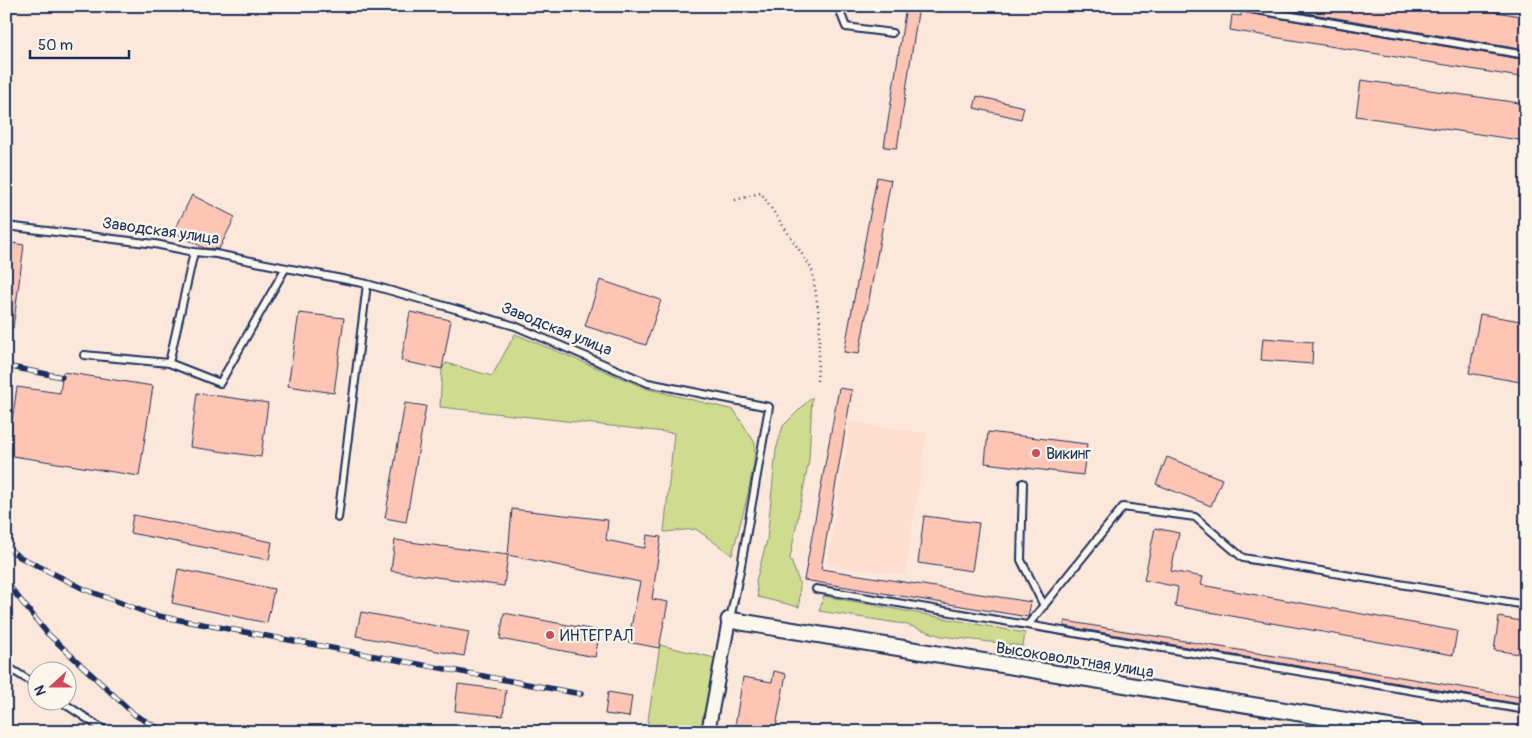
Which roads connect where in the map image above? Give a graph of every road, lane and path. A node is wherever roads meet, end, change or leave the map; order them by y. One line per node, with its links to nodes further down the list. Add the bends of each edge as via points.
1 (838, 6): 3 (lane, via 846,27)
2 (1233, 6): 4 (lane)
3 (892, 33)
4 (1526, 55)
5 (735, 200): 12 (path, via 761,193 812,269 820,321)
6 (6, 226): 7 (lane, Заводская улица)
7 (194, 252): 8 (lane, Заводская улица); 11 (lane)
8 (285, 269): 9 (lane, Заводская улица); 11 (lane, via 220,383)
9 (367, 284): 14 (lane); 18 (lane, Заводская улица, via 515,326 648,383 768,407)
10 (84, 356): 11 (lane)
11 (169, 363)
12 (817, 381)
13 (1023, 483): 17 (lane, via 1021,560)
14 (338, 518)
15 (816, 589): 19 (lane)
16 (1526, 605): 17 (lane, via 1243,558 1194,517 1123,507)
17 (1044, 606): 19 (lane)
18 (729, 620): 25 (street, Заводская улица); 26 (street, Высоковольтная улица)
19 (1028, 625): 23 (lane)
20 (6, 666): 21 (lane)
21 (28, 680)
22 (75, 710): 24 (lane)
23 (1526, 710)
24 (107, 732)
25 (708, 732)
26 (1416, 732)

